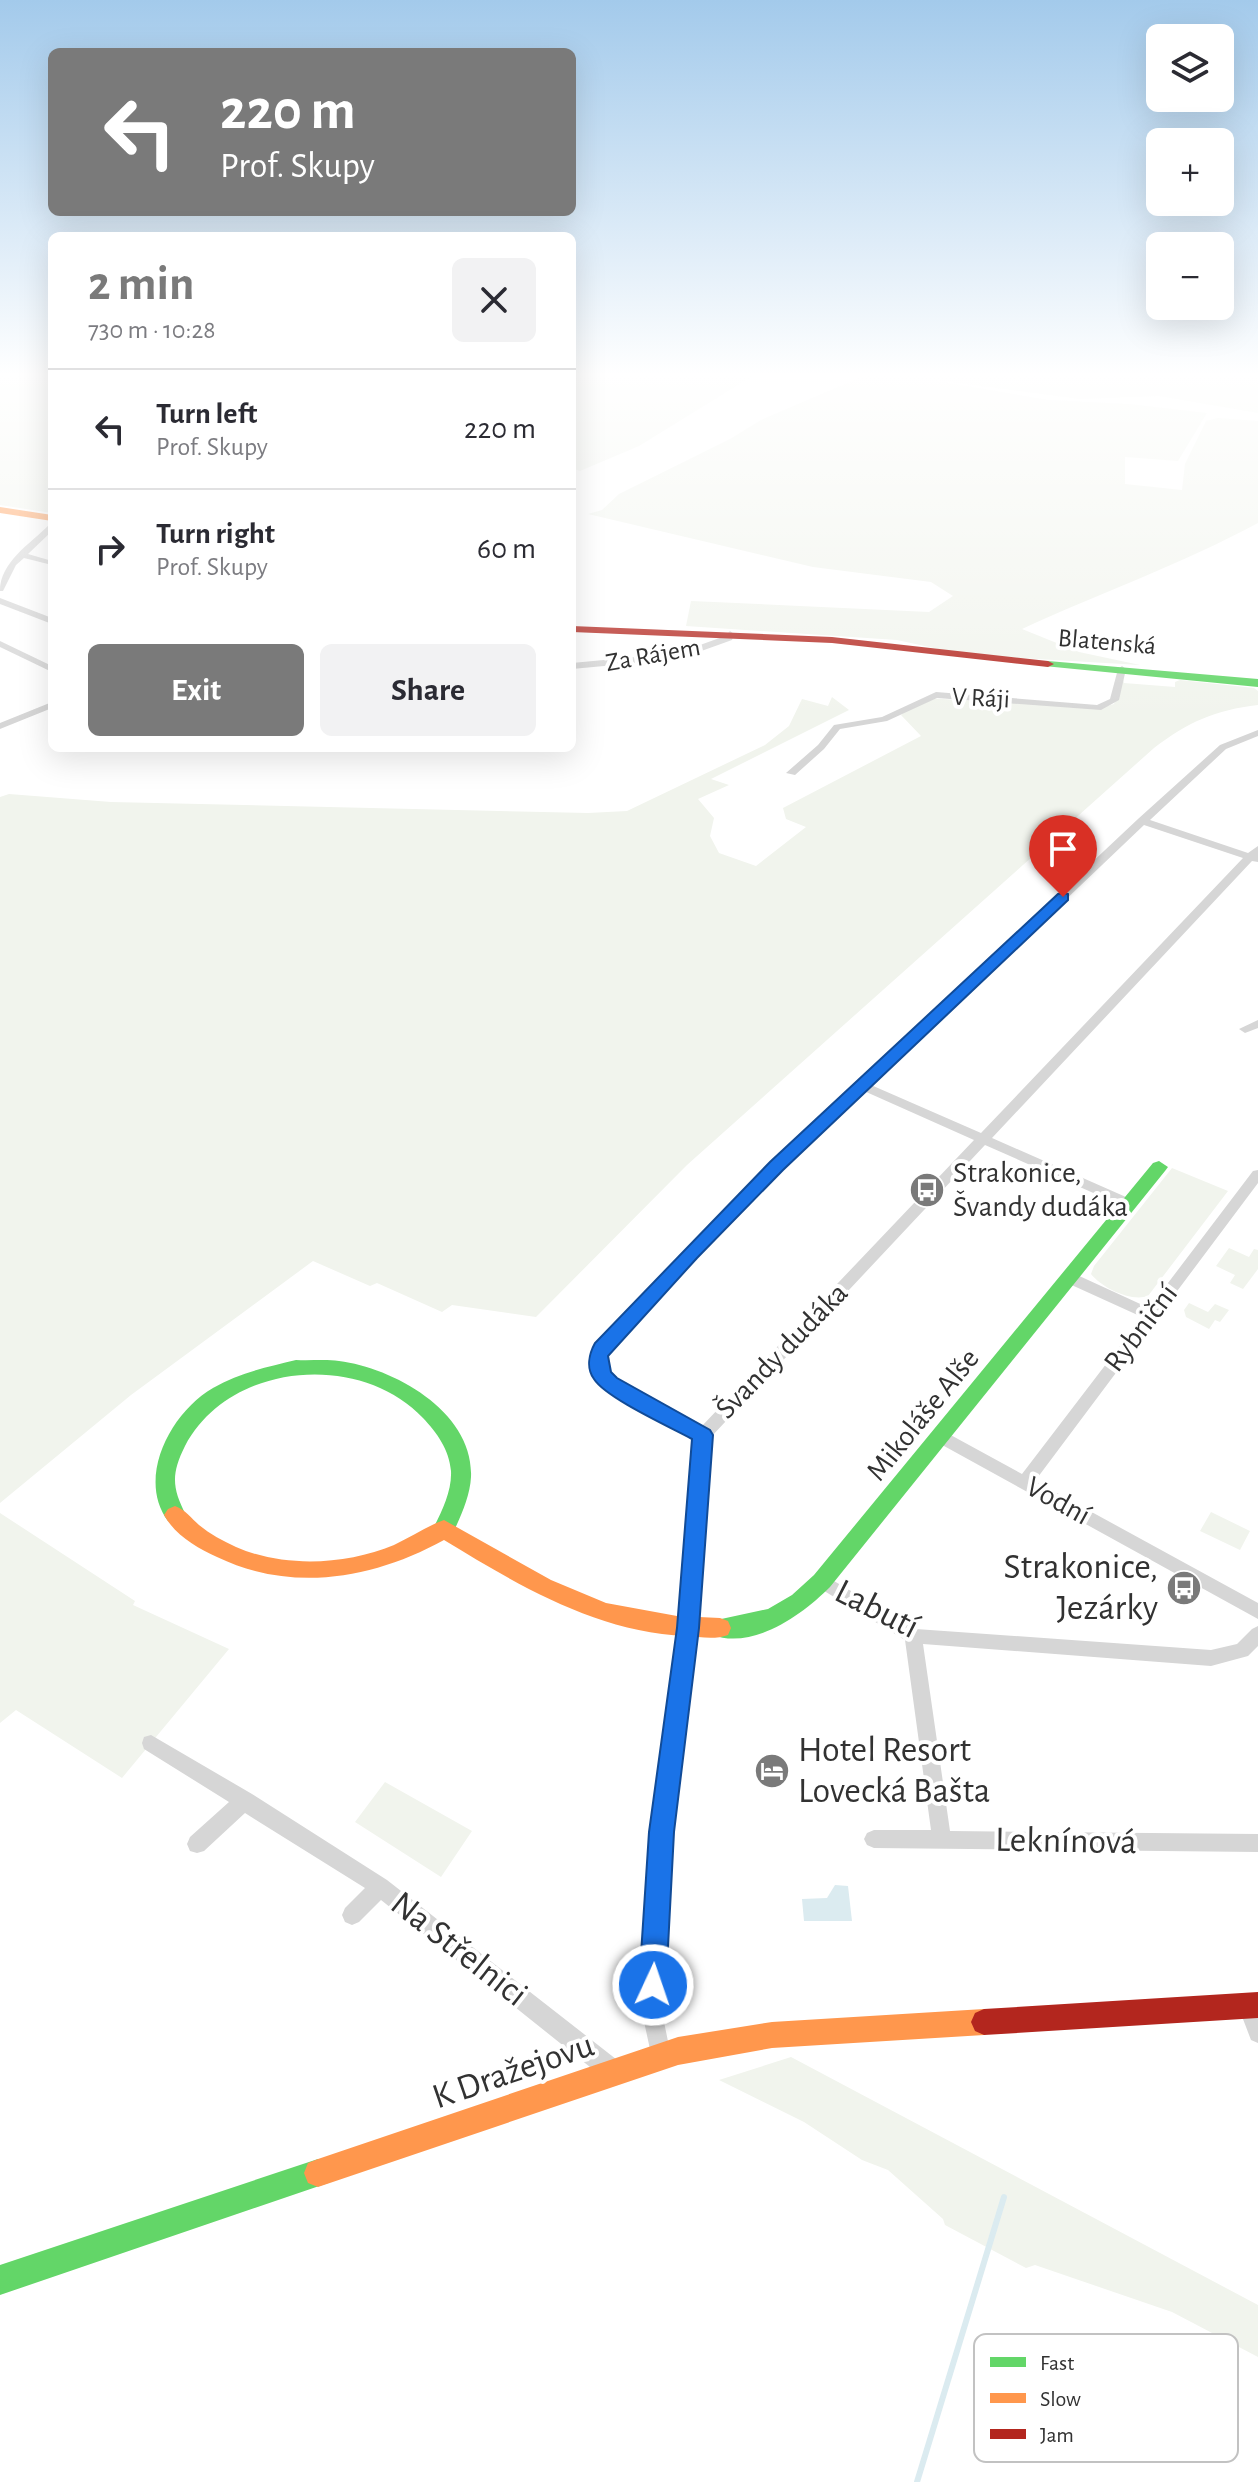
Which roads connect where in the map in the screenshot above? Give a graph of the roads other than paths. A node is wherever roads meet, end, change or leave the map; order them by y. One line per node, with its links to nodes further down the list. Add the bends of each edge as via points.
1 (0, 510): 2 (street)
2 (48, 517)
3 (48, 531): 4 (street)
4 (21, 555): 5 (street); 6 (street)
5 (48, 562)
6 (0, 589)
7 (0, 601): 8 (street)
8 (48, 619)
9 (576, 629): 10 (street, Blatenská)
10 (730, 634): 12 (street, Za Rájem, via 679,656); 14 (street, Blatenská)
11 (0, 644): 13 (street)
12 (576, 666)
13 (48, 667)
14 (1122, 669): 15 (street, Blatenská); 19 (street, V Ráji, via 1114,700 1098,708 931,696 884,719 837,727)
15 (1258, 683)
16 (48, 707): 17 (street)
17 (0, 726)
18 (1258, 733): 20 (street, via 1223,747)
19 (791, 773)
20 (1142, 821): 21 (street); 24 (street)
21 (1255, 855): 25 (street, Švandy dudáka)
22 (1258, 1024): 23 (street)
23 (1245, 1029)
24 (863, 1086): 25 (street); 31 (street, via 766,1177 602,1348 598,1365 610,1384)
25 (986, 1139): 28 (street); 31 (street, Švandy dudáka)
26 (1159, 1167): 28 (street, Mikoláše Alše)
27 (1258, 1174): 30 (street, Rybniční)
28 (1130, 1204): 29 (street, Mikoláše Alše)
29 (1070, 1278): 30 (street); 32 (street, Mikoláše Alše)
30 (1151, 1315): 33 (street, Rybniční)
31 (703, 1435): 37 (street, Švandy dudáka)
32 (941, 1437): 33 (street, Vodní); 35 (street, Mikoláše Alše)
33 (1024, 1483): 36 (street, Vodní)
34 (444, 1529): 34 (street, via 389,1557 347,1568 274,1568 209,1546 180,1523 162,1489 165,1459 184,1428 231,1390 299,1365 356,1368 385,1376 420,1399 448,1432 461,1475); 37 (street, Mikoláše Alše, via 569,1601 617,1617)
35 (822, 1581): 37 (street, Mikoláše Alše, via 794,1608 770,1621); 39 (street, Labutí)
36 (1258, 1612)
37 (688, 1628): 50 (street, Švandy dudáka, via 661,1832 653,1985)
38 (1258, 1634): 39 (street, Labutí, via 1242,1651 1211,1658)
39 (913, 1636): 43 (street)
40 (151, 1743): 41 (street, Na Střelnici)
41 (245, 1800): 45 (street); 46 (street, Na Střelnici)
42 (874, 1839): 43 (street, Leknínová)
43 (942, 1840): 44 (street, Leknínová)
44 (1258, 1843)
45 (197, 1844)
46 (380, 1887): 47 (street, Na Střelnici); 51 (street, Na Střelnici)
47 (352, 1915)
48 (1253, 2006): 49 (street); 50 (street, K Dražejovu, via 772,2035)
49 (1258, 2033)
50 (660, 2056): 51 (street, K Dražejovu)
51 (613, 2071): 52 (street, K Dražejovu)
52 (0, 2280)

